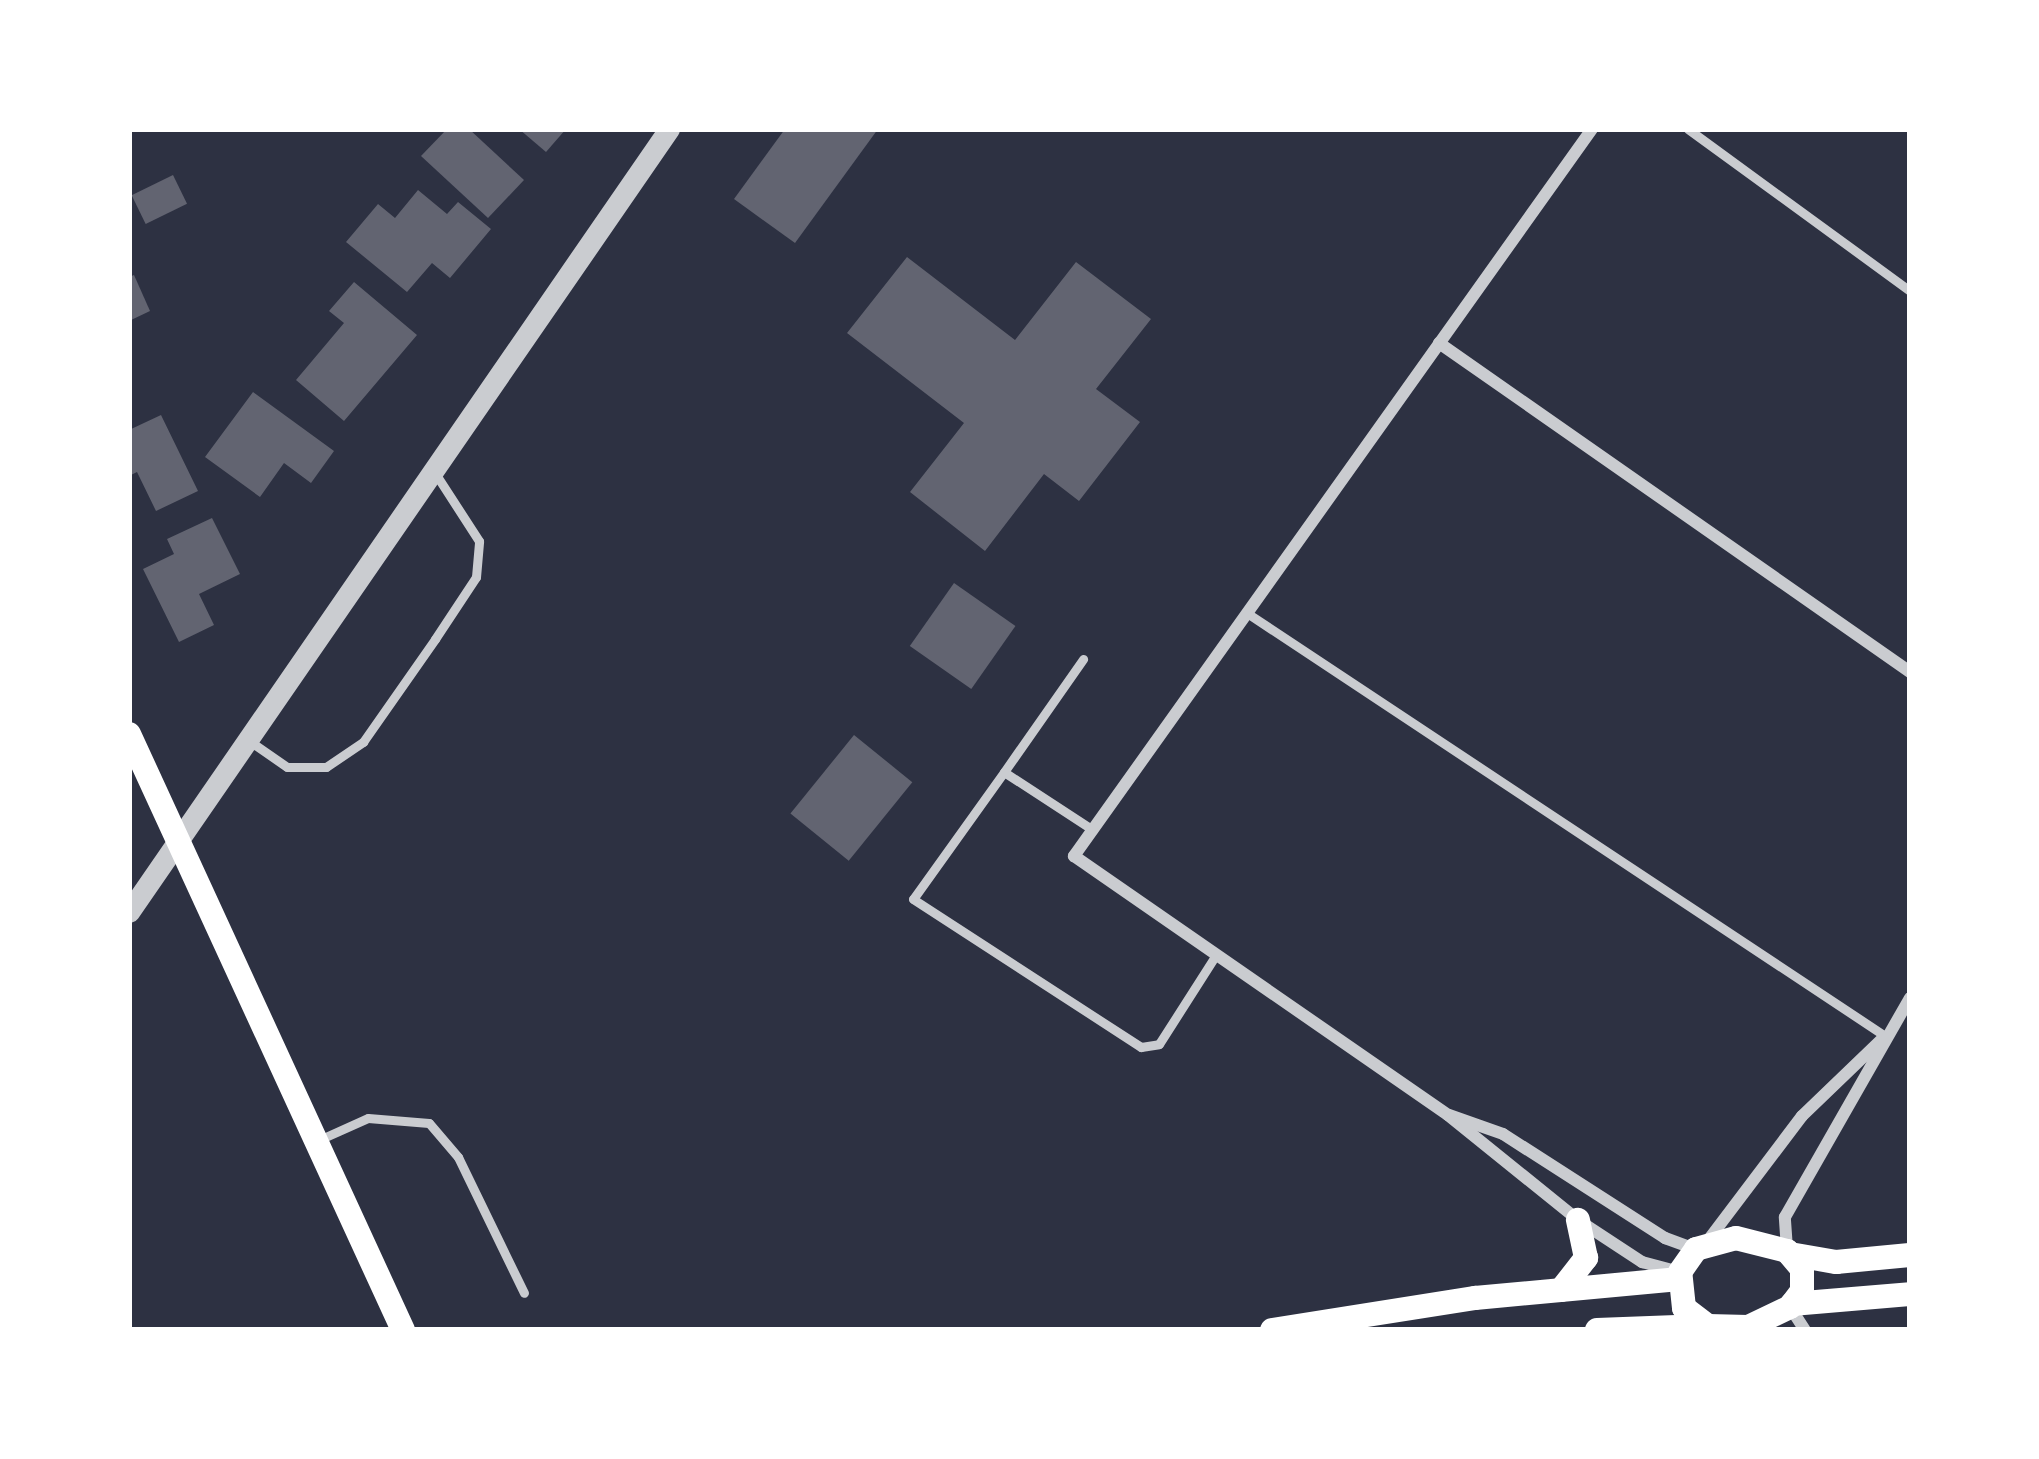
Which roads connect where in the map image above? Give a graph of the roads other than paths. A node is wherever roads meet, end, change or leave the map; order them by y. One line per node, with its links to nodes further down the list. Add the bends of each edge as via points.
1 (668, 129): 6 (street)
2 (1592, 129): 5 (street)
3 (1688, 129): 4 (lane)
4 (1910, 291)
5 (1439, 343): 7 (street); 9 (street)
6 (432, 468): 11 (street); 11 (lane, via 478,541 476,577 375,725 326,767 287,767)
7 (1247, 613): 13 (street); 18 (lane)
8 (1083, 659): 12 (lane)
9 (1910, 672)
10 (129, 734): 14 (main road)
11 (244, 737): 14 (street)
12 (1004, 772): 13 (lane); 16 (lane, via 916,892 916,906 1141,1047 1159,1045)
13 (1093, 830): 16 (street, via 1074,856)
14 (177, 838): 15 (street); 20 (main road)
15 (129, 912)
16 (1216, 955): 19 (street)
17 (1910, 998): 18 (street)
18 (1885, 1036): 22 (street, via 1802,1116); 23 (street, via 1858,1099 1785,1216)
19 (1448, 1115): 21 (street); 22 (street, via 1503,1133 1665,1238)
20 (316, 1141): 27 (lane, via 368,1118 429,1123 458,1157); 32 (main road)
21 (1578, 1220): 25 (street, via 1642,1262); 26 (main road, via 1586,1258)
22 (1701, 1247): 23 (main road, via 1756,1239); 25 (main road)
23 (1789, 1252): 24 (main road, via 1836,1262); 29 (main road, via 1803,1280)
24 (1910, 1255)
25 (1679, 1275): 26 (main road); 31 (main road, via 1684,1308)
26 (1561, 1290): 30 (main road, via 1448,1301)
27 (524, 1294)
28 (1910, 1294): 29 (main road)
29 (1791, 1305): 31 (main road, via 1748,1327); 36 (street)
30 (1334, 1325): 33 (main road); 34 (main road)
31 (1722, 1329): 35 (main road)
32 (403, 1330)
33 (1272, 1330)
34 (1373, 1330)
35 (1597, 1330)
36 (1805, 1330)

